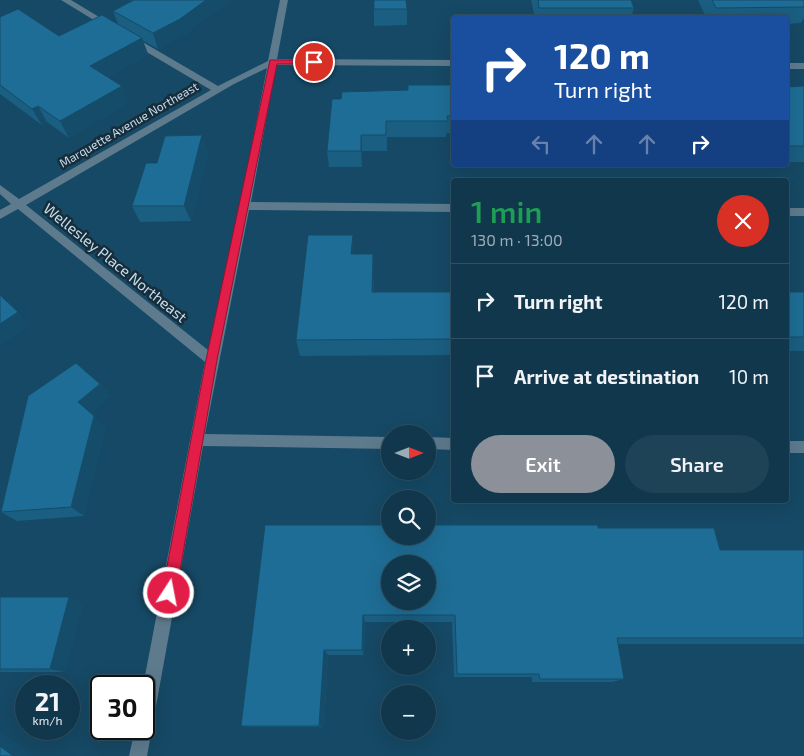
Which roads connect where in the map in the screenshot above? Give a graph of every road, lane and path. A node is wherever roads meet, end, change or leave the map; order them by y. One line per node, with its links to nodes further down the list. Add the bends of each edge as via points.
1 (65, 0): 3 (street)
2 (284, 0): 5 (street)
3 (116, 30)
4 (124, 35): 9 (street)
5 (273, 62): 6 (street); 9 (street, Marquette Avenue Northeast); 12 (street)
6 (451, 63)
7 (789, 66): 8 (street)
8 (804, 66)
9 (217, 89): 11 (street, Marquette Avenue Northeast)
10 (0, 189): 11 (street, Wellesley Place Northeast)
11 (18, 204): 16 (street, Marquette Avenue Northeast); 17 (street, Wellesley Place Northeast)
12 (245, 206): 13 (street); 17 (street)
13 (451, 208)
14 (789, 212): 15 (street)
15 (804, 212)
16 (0, 215)
17 (212, 360): 18 (street)
18 (198, 440): 19 (street); 24 (street)
19 (381, 443)
20 (436, 443): 21 (street)
21 (451, 444)
22 (789, 447): 23 (street)
23 (804, 447)
24 (154, 675)
25 (141, 740): 26 (street)
26 (138, 756)

